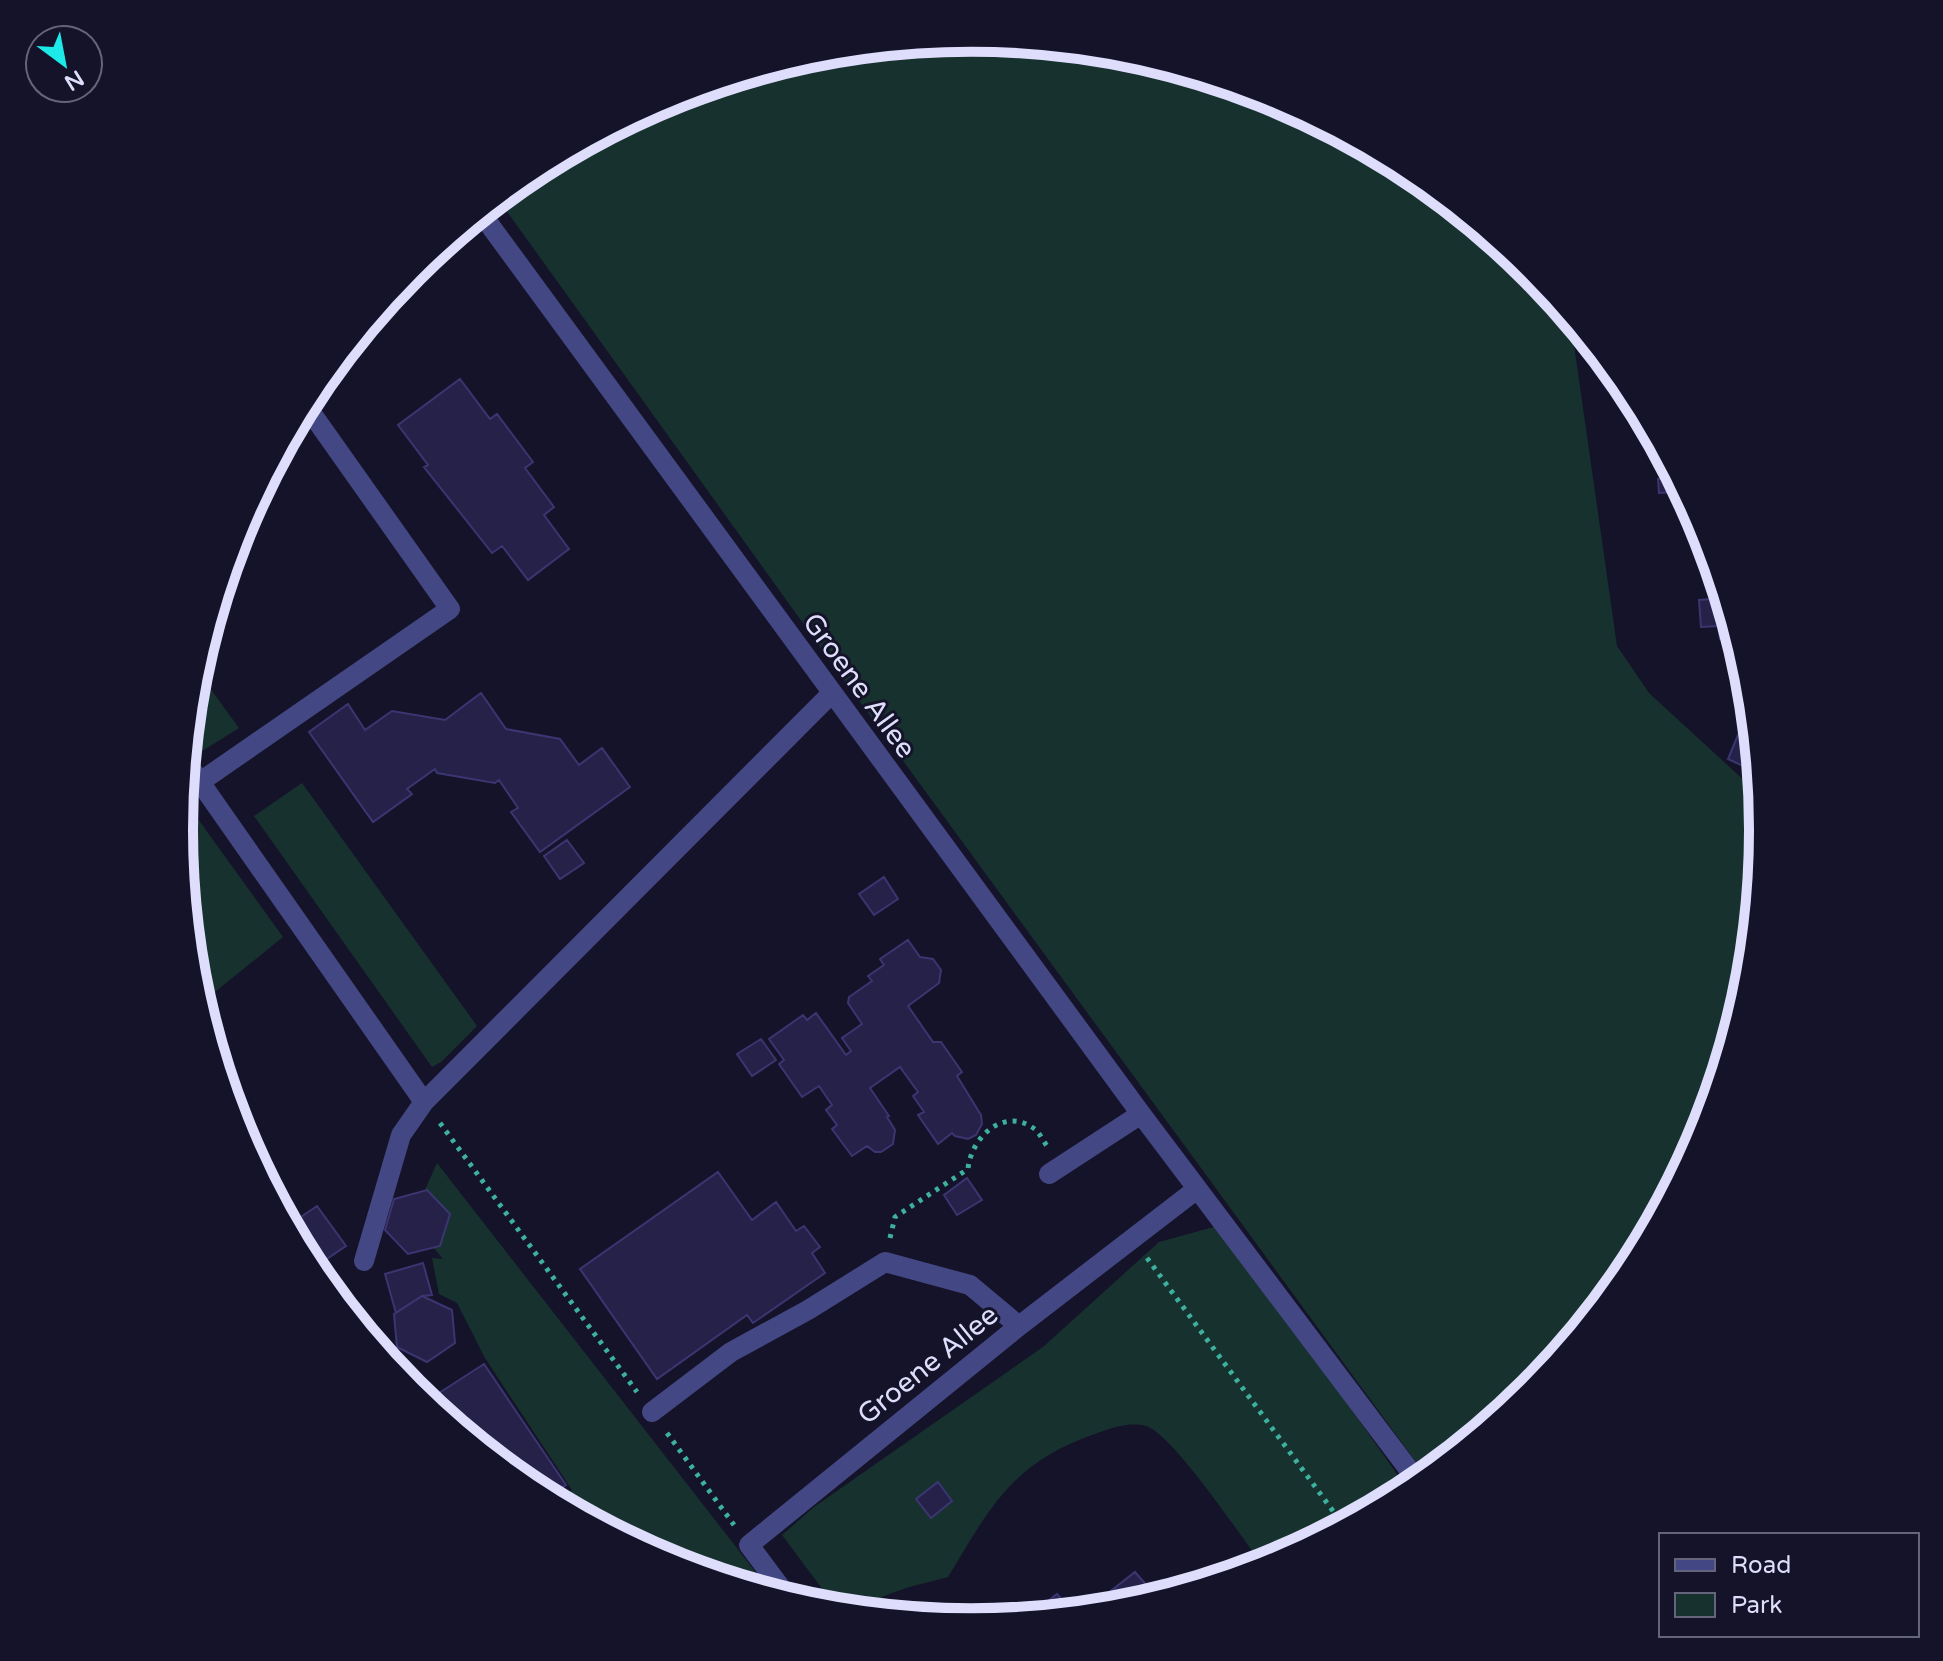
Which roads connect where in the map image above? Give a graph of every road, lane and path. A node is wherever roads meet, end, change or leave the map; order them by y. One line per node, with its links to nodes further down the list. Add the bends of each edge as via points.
1 (487, 222): 3 (street, Groene Allee)
2 (313, 415): 5 (street, via 450,609)
3 (832, 693): 6 (street); 7 (street, Groene Allee)
4 (195, 775): 5 (street)
5 (200, 782): 6 (street)
6 (424, 1102): 12 (street, via 401,1135)
7 (1141, 1114): 9 (street); 10 (street, Groene Allee)
8 (448, 1134): 15 (path)
9 (1055, 1170): 13 (path, via 1037,1130 1015,1121 993,1125 970,1152 968,1169 895,1217)
10 (1197, 1189): 11 (street, Groene Allee); 16 (street, Groene Allee)
11 (1132, 1238): 14 (street, Groene Allee); 17 (path)
12 (364, 1261)
13 (885, 1262): 14 (street, via 970,1285); 15 (street, via 731,1352)
14 (1019, 1326): 18 (street, Groene Allee)
15 (652, 1412): 18 (path)
16 (1411, 1473)
17 (1338, 1517)
18 (749, 1545): 19 (street)
19 (778, 1584)

